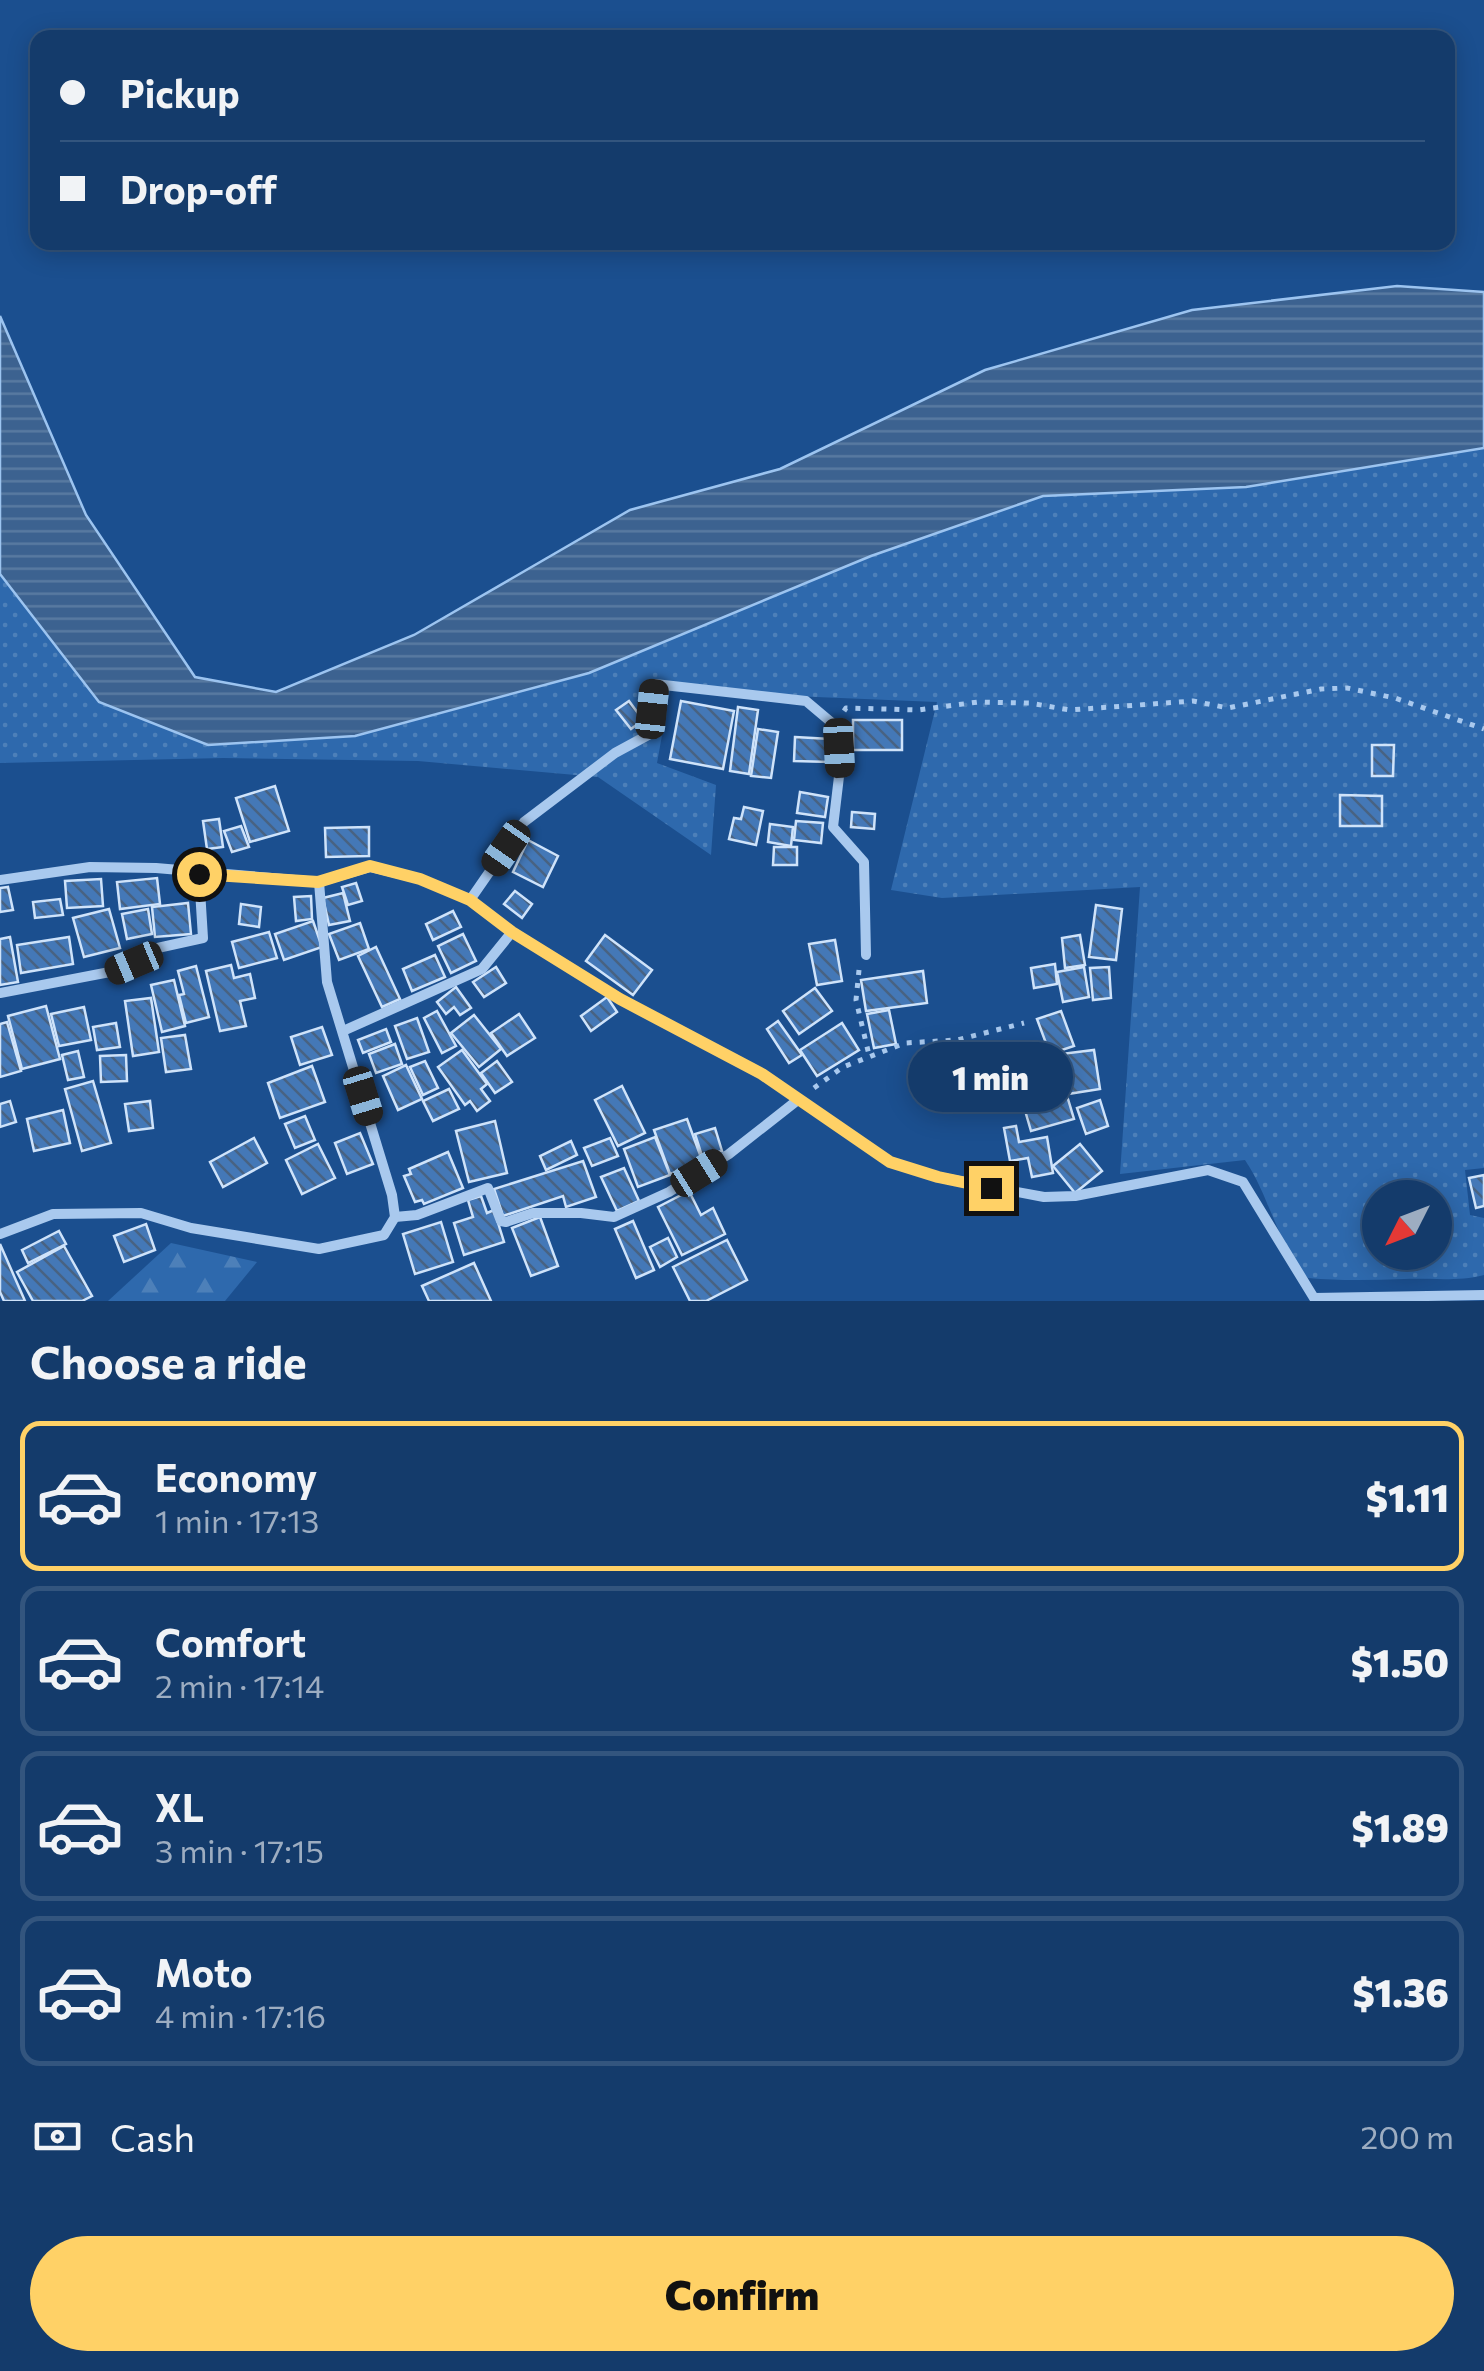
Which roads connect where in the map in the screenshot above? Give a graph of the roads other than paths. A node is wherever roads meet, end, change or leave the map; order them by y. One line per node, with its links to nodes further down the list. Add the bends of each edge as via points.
1 (199, 874): 2 (street, via 90,867); 3 (street); 7 (street, via 203,938 153,949 114,971)
2 (0, 880)
3 (318, 882): 4 (street, via 370,866); 8 (street, via 327,982)
4 (470, 900): 5 (street); 6 (street, via 524,822 650,734 655,684 806,700 838,728 833,827 864,862)
5 (512, 932): 8 (street, via 482,970); 9 (street)
6 (866, 955)
7 (0, 993)
8 (344, 1031): 10 (street)
9 (799, 1099): 10 (street, via 714,1164 614,1216 533,1213 501,1221 488,1188); 12 (street, via 890,1162 991,1188 1074,1196 1208,1170 1243,1182 1314,1298)
10 (396, 1216): 11 (street, via 384,1235 319,1250 142,1213 54,1214)
11 (0, 1234)
12 (1484, 1295)

